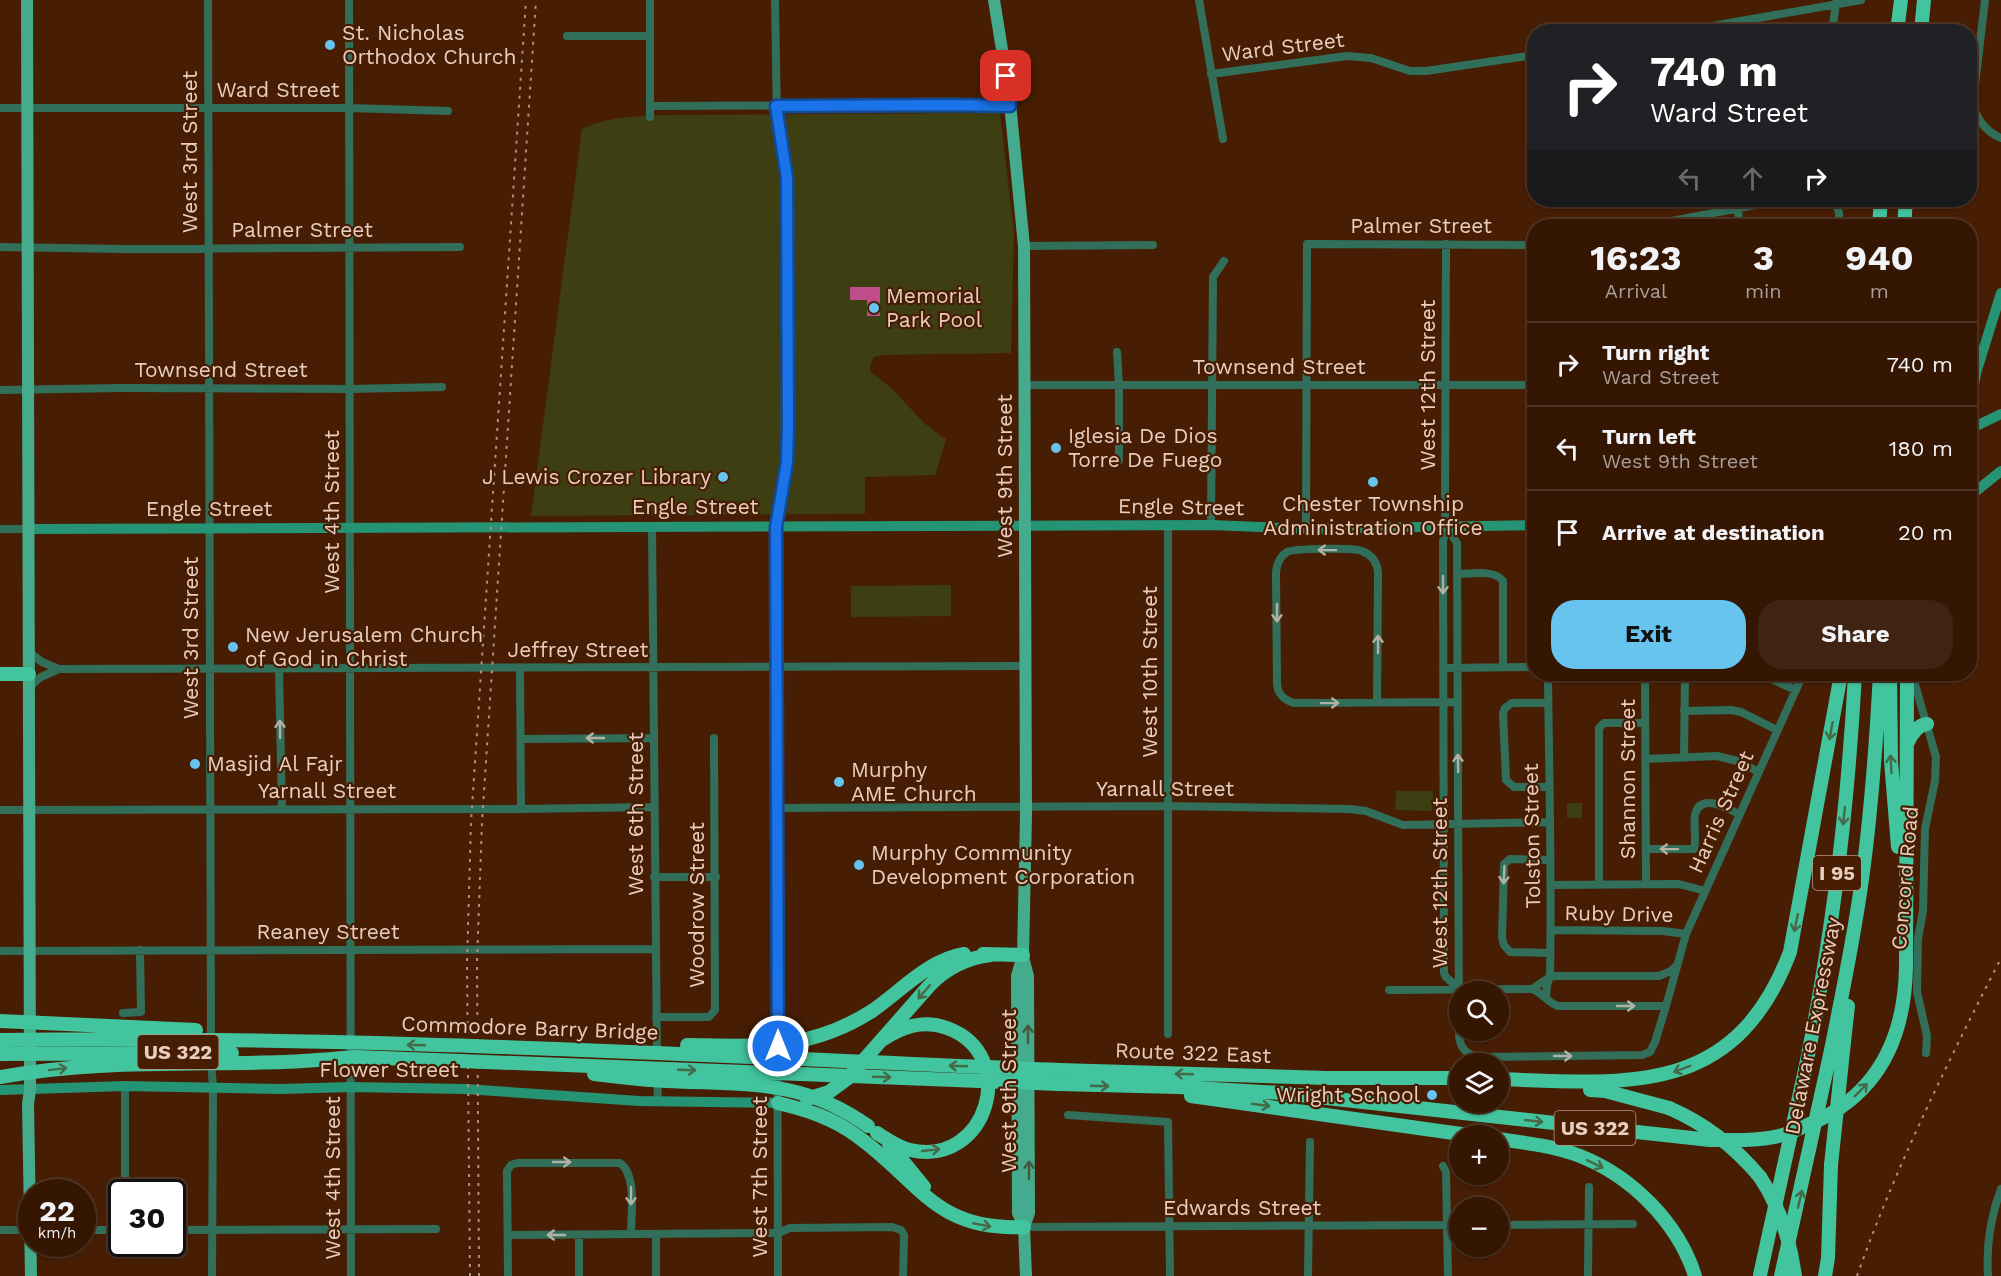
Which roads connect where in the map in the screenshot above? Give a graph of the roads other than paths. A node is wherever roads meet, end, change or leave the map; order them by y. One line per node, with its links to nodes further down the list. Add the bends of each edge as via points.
1 (27, 0): 26 (main road)
2 (208, 0): 27 (street, West 3rd Street)
3 (349, 0): 28 (street, West 4th Street)
4 (650, 0): 18 (street)
5 (775, 0): 23 (street, West 7th Street)
6 (994, 0): 24 (main road, West 9th Street)
7 (1199, 0): 20 (street)
8 (1861, 0): 12 (street)
9 (1901, 0): 15 (highway)
10 (1924, 0): 16 (highway)
11 (1985, 0): 21 (street)
12 (1836, 3): 13 (street); 14 (street)
13 (1722, 24)
14 (1833, 24)
15 (1898, 24)
16 (1922, 24)
17 (567, 36): 18 (street)
18 (650, 36): 22 (street)
19 (1527, 56): 20 (street, Ward Street, via 1426,71 1347,56)
20 (1211, 74): 33 (street)
21 (1977, 79)
22 (650, 106): 23 (street); 31 (street)
23 (776, 106): 24 (street); 71 (street, West 7th Street, via 787,178 788,423 787,462)
24 (1010, 106): 40 (main road, West 9th Street)
25 (0, 108): 26 (street, Ward Street)
26 (27, 108): 27 (street, Ward Street); 42 (main road)
27 (208, 108): 28 (street, Ward Street); 44 (street, West 3rd Street)
28 (349, 108): 29 (street, Ward Street); 45 (street, West 4th Street)
29 (448, 111)
30 (1977, 113): 32 (street, via 1988,130)
31 (650, 117)
32 (2001, 138)
33 (1222, 139)
34 (1738, 207): 35 (street); 36 (street)
35 (1680, 219)
36 (1739, 219)
37 (1446, 244): 39 (street, Palmer Street); 52 (street, Palmer Street, via 1307,244); 53 (street, West 12th Street)
38 (1153, 245): 40 (street)
39 (1527, 245)
40 (1023, 246): 55 (main road, West 9th Street)
41 (0, 247): 42 (street, Palmer Street)
42 (28, 247): 44 (street, Palmer Street); 60 (main road)
43 (459, 247): 45 (street, Palmer Street)
44 (208, 248): 45 (street, Palmer Street); 57 (street, West 3rd Street)
45 (349, 249): 58 (street, West 4th Street)
46 (1224, 261): 51 (street, via 1213,277)
47 (2001, 293): 49 (street)
48 (1117, 352): 50 (street)
49 (1977, 365)
50 (1119, 385): 51 (street, Townsend Street); 55 (street, Townsend Street); 63 (street)
51 (1211, 385): 52 (street, Townsend Street); 66 (street)
52 (1305, 385): 53 (street, Townsend Street); 77 (street)
53 (1446, 385): 54 (street, Townsend Street); 72 (street, West 12th Street)
54 (1527, 385)
55 (1024, 386): 68 (main road, West 9th Street)
56 (442, 387): 58 (street, Townsend Street)
57 (208, 388): 58 (street, Townsend Street); 60 (street, Townsend Street); 73 (street, West 3rd Street)
58 (350, 389): 74 (street, West 4th Street)
59 (0, 390): 60 (street, Townsend Street)
60 (28, 390): 76 (main road)
61 (2001, 414): 62 (street)
62 (1977, 426)
63 (1119, 460)
64 (2001, 471): 65 (street)
65 (1977, 490)
66 (1211, 525): 69 (street, Engle Street); 77 (street, Engle Street)
67 (1527, 525): 72 (street, Engle Street)
68 (1025, 526): 69 (street, Engle Street); 71 (street, Engle Street); 80 (main road, West 9th Street)
69 (1168, 526): 122 (street, West 10th Street)
70 (652, 527): 71 (street, Engle Street); 74 (street, Engle Street); 81 (street, West 6th Street)
71 (776, 527): 82 (street, West 7th Street)
72 (1447, 527): 77 (street, Engle Street); 78 (street, West 12th Street, via 1457,543); 86 (street, West 12th Street, one-way to 86, via 1443,541)
73 (208, 528): 74 (street, Engle Street); 76 (street, Engle Street); 89 (street, West 3rd Street)
74 (350, 528): 91 (street, West 4th Street)
75 (0, 529): 76 (street, Engle Street)
76 (28, 529): 79 (main road)
77 (1306, 529)
78 (1457, 574): 83 (street, via 1493,574 1503,581); 87 (street, West 12th Street)
79 (29, 652): 88 (street); 93 (main road)
80 (1026, 666): 82 (street, Jeffrey Street); 124 (main road, West 9th Street)
81 (653, 667): 82 (street, Jeffrey Street); 85 (street, Jeffrey Street); 114 (street, West 6th Street)
82 (777, 667): 127 (street, West 7th Street)
83 (1503, 667): 84 (street); 87 (street)
84 (1527, 667)
85 (520, 668): 91 (street, Jeffrey Street); 116 (street)
86 (1443, 668): 87 (street); 107 (street, West 12th Street)
87 (1458, 668): 108 (street, West 12th Street)
88 (59, 669): 89 (street, Jeffrey Street); 93 (street)
89 (209, 669): 90 (street, Jeffrey Street); 131 (street, West 3rd Street)
90 (279, 669): 91 (street, Jeffrey Street); 125 (street, one-way to 90)
91 (350, 669): 126 (street, West 4th Street)
92 (0, 674): 93 (highway)
93 (29, 680): 130 (main road)
94 (1548, 681): 109 (street, Tolston Street)
95 (1645, 681): 111 (street, Shannon Street)
96 (1685, 681): 110 (street)
97 (1776, 681): 105 (street)
98 (1800, 681): 105 (street, Harris Street)
99 (1840, 681): 186 (highway, US 322, one-way to 186, via 1790,952 1754,1018 1712,1054 1655,1077 1619,1082)
100 (1855, 681): 241 (highway, Delaware Expressway / I 95, one-way to 241, bridge, via 1848,778 1822,979)
101 (1880, 681): 144 (highway, Delaware Expressway / I 95, via 1873,785)
102 (1890, 681): 145 (highway, US 322, one-way to 102, via 1891,761)
103 (1907, 681): 117 (highway)
104 (1912, 681): 112 (street, Concord Road)
105 (1796, 690): 113 (street, Harris Street)
106 (1377, 702): 106 (street, one-way to 106, via 1376,562 1359,550 1295,549 1282,556 1276,572 1278,692 1294,703); 107 (street)
107 (1442, 702): 108 (street); 135 (street, West 12th Street)
108 (1457, 702): 134 (street, West 12th Street, one-way to 108)
109 (1548, 703): 121 (street, Tolston Street); 121 (street, via 1512,703 1503,713 1506,780 1514,787)
110 (1684, 711): 113 (street, via 1742,712); 118 (street)
111 (1646, 723): 119 (street, Shannon Street); 140 (street, via 1604,723 1599,728)
112 (1927, 724): 117 (highway, via 1913,733); 178 (street, Concord Road, via 1936,769 1925,829 1917,992 1927,1036)
113 (1778, 730): 120 (street, Harris Street)
114 (654, 738): 116 (street, one-way to 116); 123 (street, West 6th Street)
115 (714, 738): 139 (street, Woodrow Street)
116 (521, 739): 128 (street)
117 (1906, 746): 145 (highway)
118 (1684, 758): 119 (street); 120 (street, via 1725,757)
119 (1646, 759): 136 (street, Shannon Street)
120 (1758, 772): 132 (street, Harris Street)
121 (1549, 787): 133 (street, Tolston Street)
122 (1168, 806): 124 (street, Yarnall Street); 135 (street, Yarnall Street, via 1350,808 1403,825); 172 (street, West 10th Street)
123 (654, 807): 128 (street, Yarnall Street); 138 (street, West 6th Street)
124 (1026, 807): 127 (street, Yarnall Street); 156 (main road, West 9th Street)
125 (282, 808): 126 (street, Yarnall Street); 131 (street, Yarnall Street)
126 (350, 808): 128 (street, Yarnall Street); 153 (street, West 4th Street)
127 (777, 808): 196 (street, West 7th Street)
128 (521, 809)
129 (0, 810): 130 (street, Yarnall Street)
130 (29, 810): 131 (street, Yarnall Street); 152 (main road)
131 (209, 810): 148 (street, West 3rd Street)
132 (1740, 814): 136 (street, one-way to 136, via 1712,802 1696,813 1692,849); 143 (street, Harris Street)
133 (1549, 822): 134 (street, Yarnall Street); 137 (street, Tolston Street)
134 (1458, 824): 135 (street, Yarnall Street); 161 (street, West 12th Street)
135 (1444, 825): 160 (street, West 12th Street, via 1444,973)
136 (1646, 849): 141 (street, Shannon Street)
137 (1550, 860): 142 (street, Tolston Street); 154 (street, one-way to 154, via 1510,859 1504,864 1502,938 1510,952)
138 (654, 877): 139 (street); 149 (street, West 6th Street)
139 (716, 877): 170 (street, Woodrow Street, via 715,1010 709,1017)
140 (1599, 884): 141 (street); 142 (street)
141 (1646, 884): 143 (street, via 1678,884)
142 (1551, 885): 146 (street, Tolston Street)
143 (1706, 891): 147 (street, Harris Street)
144 (1856, 923): 242 (highway, Delaware Expressway / I 95, one-way to 144, bridge); 244 (highway, bridge)
145 (1905, 927): 191 (highway, US 322, one-way to 145, via 1281,1094 1710,1140 1782,1135 1826,1118 1843,1106 1864,1087 1886,1057 1904,1007)
146 (1551, 930): 147 (street, Ruby Drive); 154 (street, Tolston Street)
147 (1686, 934): 157 (street, Harris Street)
148 (211, 949): 150 (street, Reaney Street); 153 (street, Reaney Street); 189 (street, West 3rd Street)
149 (655, 949): 153 (street, Reaney Street); 170 (street, West 6th Street)
150 (140, 950): 152 (street, Reaney Street); 169 (street, via 141,1012)
151 (0, 951): 152 (street, Reaney Street)
152 (29, 951): 194 (main road)
153 (351, 951): 190 (street, West 4th Street)
154 (1550, 953): 159 (street, Tolston Street)
155 (991, 955): 156 (highway); 174 (highway, one-way to 174, via 965,960 943,973); 177 (highway, bridge, via 960,955 938,963 849,1024 798,1042 770,1046)
156 (1023, 955): 214 (main road, West 9th Street, via 1017,976 1018,1213)
157 (1676, 966): 158 (street); 162 (street, Harris Street)
158 (1659, 976): 159 (street); 162 (street)
159 (1550, 977): 165 (street); 167 (street, Tolston Street)
160 (1450, 981)
161 (1459, 981)
162 (1672, 987): 168 (street, Harris Street)
163 (1449, 989): 166 (street)
164 (1509, 989): 165 (street)
165 (1532, 989): 167 (street)
166 (1389, 990)
167 (1546, 998): 168 (street, one-way to 168, via 1563,1006)
168 (1666, 1006): 176 (street, Harris Street, one-way to 168, via 1464,1051 1475,1056 1646,1055 1653,1048)
169 (123, 1013)
170 (656, 1017): 195 (street, West 6th Street)
171 (0, 1021): 175 (highway, bridge, via 237,1031)
172 (1167, 1034)
173 (0, 1040): 175 (highway, Commodore Barry Bridge / US 322, bridge)
174 (882, 1040): 196 (highway, via 836,1088 814,1098); 198 (highway, one-way to 174, via 909,1150 926,1152 950,1147 981,1119 989,1087 984,1062 975,1048 949,1028 916,1024)
175 (305, 1041): 177 (highway, Commodore Barry Bridge / US 322, one-way to 175, bridge)
176 (1460, 1041)
177 (475, 1047): 183 (highway, Commodore Barry Bridge / US 322, one-way to 177, bridge, via 684,1053)
178 (1926, 1053)
179 (0, 1054): 180 (highway, Commodore Barry Bridge / US 322, bridge)
180 (356, 1057): 181 (highway, Commodore Barry Bridge / US 322); 182 (highway, one-way to 180, bridge, via 139,1063 284,1062)
181 (461, 1060): 183 (highway, Commodore Barry Bridge / US 322, one-way to 183, bridge); 198 (highway, bridge, via 657,1080 777,1087 825,1100)
182 (0, 1077)
183 (1059, 1077): 184 (highway, Route 322 East / US 322, one-way to 183); 191 (highway, US 322, one-way to 191)
184 (1327, 1078): 185 (highway, US 322); 187 (highway)
185 (1449, 1078)
186 (1509, 1080)
187 (1449, 1085)
188 (125, 1086): 189 (street, Flower Street); 194 (street, Flower Street); 204 (street)
189 (213, 1087): 190 (street, Flower Street); 220 (street, West 3rd Street)
190 (351, 1087): 195 (street, Flower Street, via 465,1089); 215 (street, West 4th Street)
191 (1141, 1087): 199 (highway, one-way to 199)
192 (1509, 1087): 243 (highway, bridge, via 1605,1091 1670,1108 1714,1132 1745,1160 1773,1196)
193 (0, 1090): 194 (street, Flower Street)
194 (30, 1090): 203 (main road)
195 (658, 1101): 196 (street, Flower Street)
196 (778, 1103): 207 (highway, via 815,1113 850,1131); 221 (street, West 7th Street)
197 (1068, 1114): 212 (street, via 1168,1122)
198 (873, 1129): 207 (highway)
199 (1449, 1132)
200 (1509, 1141): 240 (highway, one-way to 240, via 1566,1152 1621,1179 1664,1220)
201 (1310, 1142): 213 (street)
202 (1443, 1167): 210 (street)
203 (29, 1179)
204 (124, 1179)
205 (1589, 1187): 208 (street)
206 (2001, 1189): 245 (street, via 1992,1213)
207 (943, 1209): 214 (highway, one-way to 214, via 975,1224)
208 (1588, 1224): 209 (street); 211 (street); 239 (street)
209 (1633, 1224)
210 (1448, 1225): 213 (street, Edwards Street); 238 (street)
211 (1509, 1225)
212 (1169, 1226): 213 (street, Edwards Street); 214 (street, Edwards Street); 236 (street)
213 (1308, 1226): 237 (street)
214 (1024, 1227): 235 (main road, West 9th Street)
215 (351, 1229): 216 (street); 220 (street); 229 (street, West 4th Street)
216 (436, 1229)
217 (0, 1230): 218 (street)
218 (18, 1230)
219 (186, 1230): 220 (street)
220 (211, 1230): 228 (street, West 3rd Street)
221 (778, 1233): 223 (street); 233 (street, West 7th Street); 234 (street, via 790,1228 901,1230)
222 (631, 1234): 223 (street); 224 (street, one-way to 222, via 507,1171 511,1165 525,1162 620,1163 626,1167 631,1177); 225 (street)
223 (656, 1234): 232 (street)
224 (508, 1235): 225 (street, one-way to 224); 230 (street)
225 (579, 1235): 231 (street)
226 (31, 1257): 227 (main road)
227 (31, 1276)
228 (212, 1276)
229 (351, 1276)
230 (508, 1276)
231 (579, 1276)
232 (656, 1276)
233 (778, 1276)
234 (903, 1276)
235 (1026, 1276)
236 (1170, 1276)
237 (1308, 1276)
238 (1448, 1276)
239 (1588, 1276)
240 (1695, 1276)
241 (1760, 1276)
242 (1781, 1276)
243 (1795, 1276)
244 (1825, 1276)
245 (1988, 1276)

